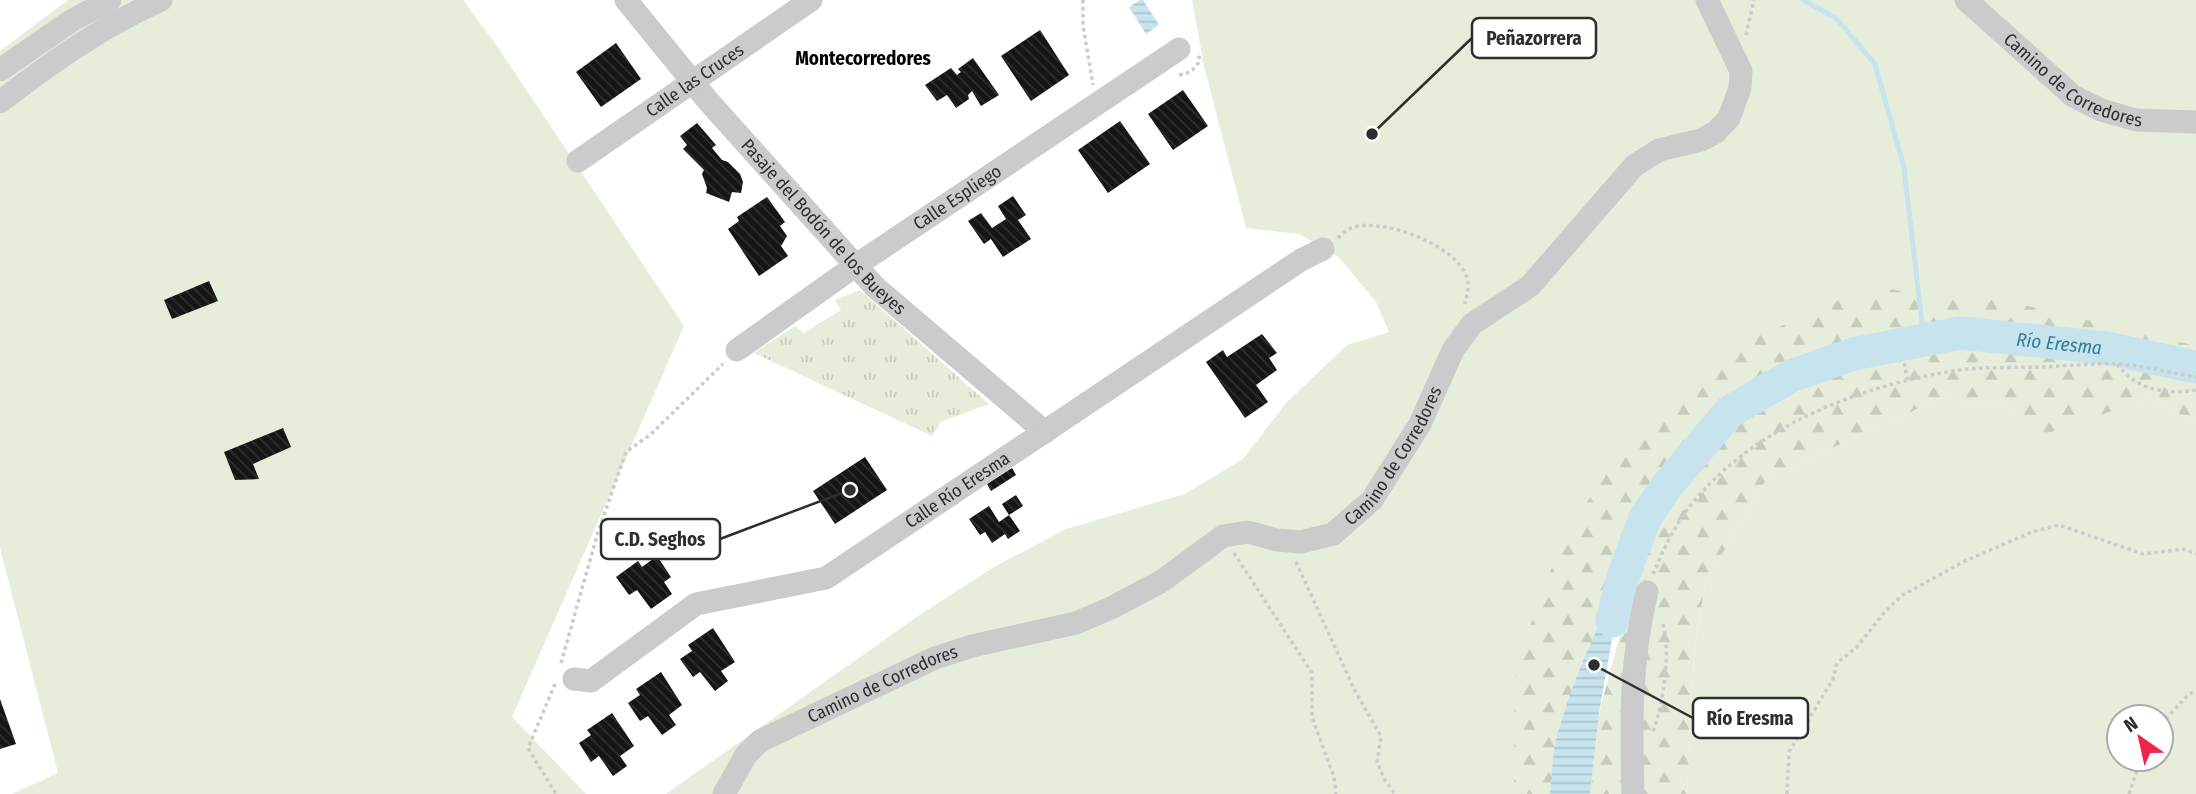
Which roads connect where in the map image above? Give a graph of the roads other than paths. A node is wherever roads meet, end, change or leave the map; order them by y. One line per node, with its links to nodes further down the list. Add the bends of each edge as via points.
1 (110, 0): 8 (street)
2 (161, 0): 11 (street, via 66,51)
3 (626, 0): 10 (street, Pasaje del Bodón de los Bueyes)
4 (811, 0): 10 (street, Calle las Cruces)
5 (1707, 0): 20 (street, Camino de Corredores, via 1741,71 1732,111 1716,132 1659,150 1634,166 1530,286 1472,324 1453,350 1420,424 1371,500 1333,534 1301,542 1248,533 1223,536 1162,581 1076,623 935,658 760,741 746,755)
6 (1966, 0): 12 (street, Camino de Corredores, via 2073,96 2136,120)
7 (1179, 49): 15 (street, Calle Espliego)
8 (11, 54): 9 (street)
9 (0, 70)
10 (691, 81): 13 (street, Calle las Cruces); 15 (street, Pasaje del Bodón de los Bueyes)
11 (0, 102)
12 (2196, 121)
13 (578, 161)
14 (1323, 249): 17 (street, Calle Río Eresma)
15 (855, 266): 16 (street, Calle Espliego); 17 (street, Pasaje del Bodón de los Bueyes)
16 (737, 350)
17 (1045, 432): 19 (street, Calle Río Eresma, via 826,578 696,604 592,681)
18 (1647, 592): 21 (street, via 1631,691)
19 (564, 674)
20 (724, 794)
21 (1633, 794)

